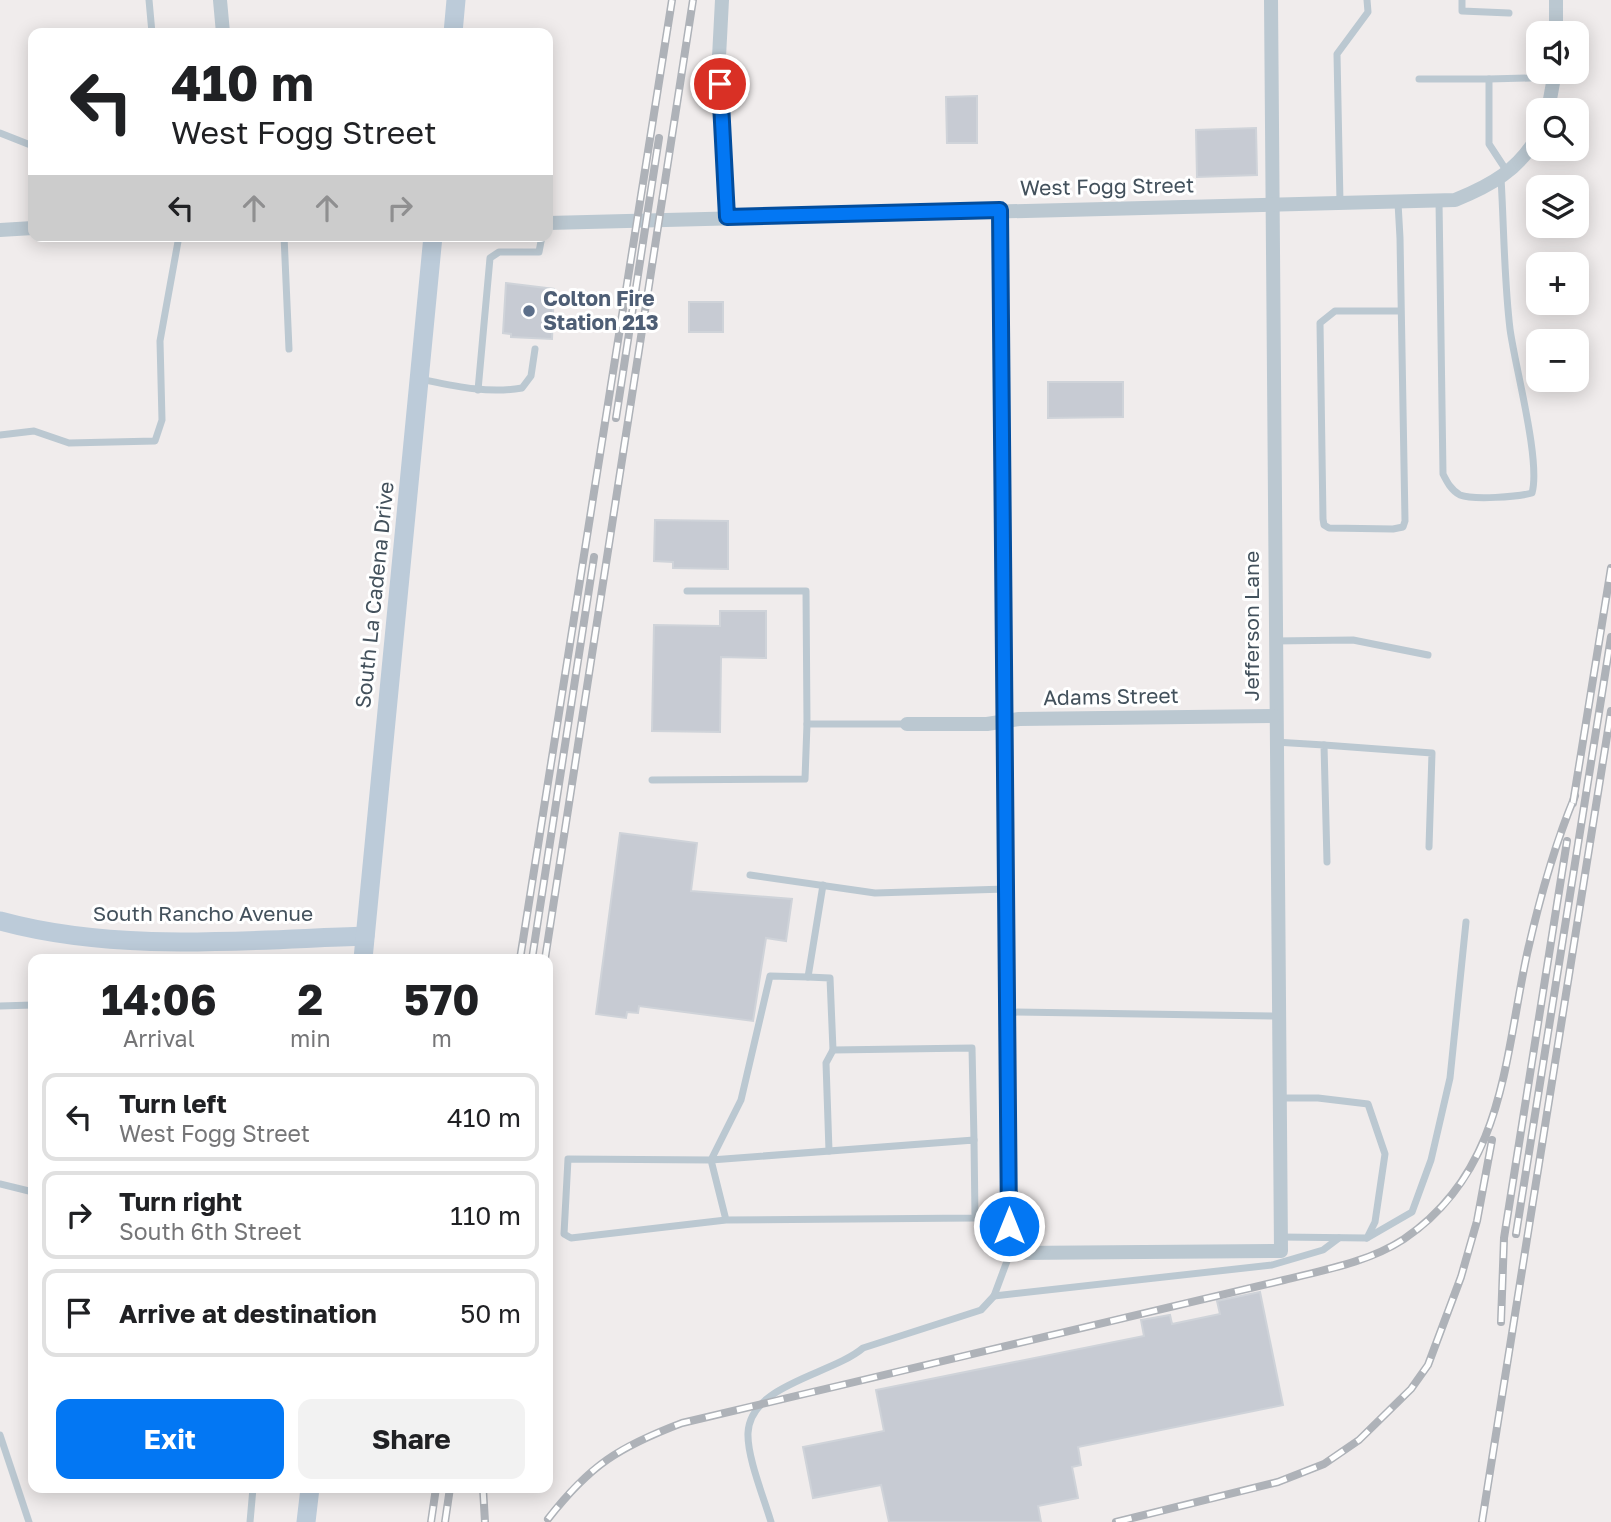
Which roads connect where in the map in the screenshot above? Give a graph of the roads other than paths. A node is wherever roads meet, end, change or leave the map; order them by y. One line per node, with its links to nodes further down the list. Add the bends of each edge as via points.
1 (149, 0): 11 (lane)
2 (220, 0): 12 (street)
3 (456, 0): 13 (main road)
4 (722, 0): 26 (street, via 719,57)
5 (1270, 0): 23 (street, Jefferson Lane)
6 (1367, 0): 24 (lane, via 1368,12 1337,54)
7 (1462, 0): 9 (lane, via 1462,11)
8 (1556, 0): 10 (street)
9 (1508, 13)
10 (1556, 21)
11 (152, 28)
12 (223, 28)
13 (453, 28)
14 (1526, 78): 16 (lane)
15 (1419, 79): 16 (lane)
16 (1489, 79): 20 (lane, via 1489,144)
17 (0, 133): 18 (lane)
18 (28, 144)
19 (1526, 156): 20 (street, West Fogg Street)
20 (1505, 176): 21 (street, West Fogg Street, via 1455,200); 21 (lane, via 1510,328 1535,482 1532,493 1520,497 1461,496 1448,486 1443,474)
21 (1439, 201): 22 (street, West Fogg Street)
22 (1398, 203): 24 (street, West Fogg Street); 34 (lane)
23 (1270, 204): 24 (street, West Fogg Street); 25 (street, West Fogg Street); 41 (street, Jefferson Lane)
24 (1340, 204)
25 (1000, 210): 26 (street, West Fogg Street); 44 (street)
26 (727, 217): 27 (street, West Fogg Street)
27 (553, 223)
28 (28, 228): 29 (street)
29 (0, 230)
30 (178, 242): 39 (lane, via 160,341 162,420 155,442 69,443 34,431)
31 (284, 242): 35 (lane)
32 (432, 242): 37 (main road, South La Cadena Drive)
33 (541, 242): 38 (lane, via 539,252 499,252 490,257)
34 (1401, 311): 34 (lane, via 1403,527 1329,528 1322,519 1320,323 1335,311)
35 (289, 349)
36 (535, 349): 38 (lane, via 531,376 522,388)
37 (419, 379): 38 (lane); 57 (main road, South La Cadena Drive)
38 (478, 390)
39 (0, 435)
40 (687, 591): 45 (lane, via 806,591)
41 (1274, 641): 42 (lane, via 1353,640); 43 (street, Jefferson Lane)
42 (1428, 655)
43 (1274, 716): 44 (street, Adams Street); 47 (street, Jefferson Lane)
44 (1006, 721): 46 (street, Adams Street); 54 (street)
45 (807, 724): 46 (lane); 49 (lane, via 805,779)
46 (907, 724)
47 (1275, 743): 48 (lane); 63 (street, Jefferson Lane)
48 (1324, 745): 50 (lane, via 1432,753); 51 (lane)
49 (652, 780)
50 (1429, 847)
51 (1327, 862)
52 (750, 875): 53 (lane)
53 (823, 885): 54 (lane, via 875,893); 59 (lane)
54 (1007, 889): 62 (street)
55 (0, 921): 57 (main road, South Rancho Avenue, via 72,937 199,942)
56 (1466, 922): 73 (lane, via 1450,1078 1431,1160 1412,1212)
57 (366, 936): 58 (main road, South La Cadena Drive)
58 (364, 954)
59 (808, 977): 64 (lane, via 830,978); 68 (lane, via 770,976 741,1100)
60 (28, 1005): 61 (lane)
61 (0, 1006)
62 (1008, 1012): 63 (lane); 75 (street)
63 (1278, 1016): 65 (street, Jefferson Lane)
64 (833, 1050): 66 (lane, via 972,1048); 67 (lane, via 826,1063)
65 (1279, 1098): 73 (lane, via 1368,1104 1385,1154 1375,1222); 74 (street, Jefferson Lane)
66 (974, 1140): 67 (lane); 71 (lane, via 975,1217)
67 (829, 1151): 68 (lane)
68 (711, 1160): 71 (lane); 71 (lane, via 568,1159 564,1234 571,1238)
69 (0, 1184): 70 (lane)
70 (28, 1191)
71 (726, 1220)
72 (1339, 1238): 73 (lane); 74 (lane); 76 (lane, via 1323,1250 1272,1265)
73 (1367, 1238)
74 (1281, 1244): 75 (street)
75 (1010, 1253): 76 (lane)
76 (994, 1296): 83 (lane, via 981,1310 863,1349 771,1394 752,1415 747,1434)
77 (0, 1435): 80 (lane)
78 (253, 1493): 81 (lane)
79 (309, 1493): 82 (main road)
80 (29, 1522)
81 (250, 1522)
82 (306, 1522)
83 (771, 1522)

